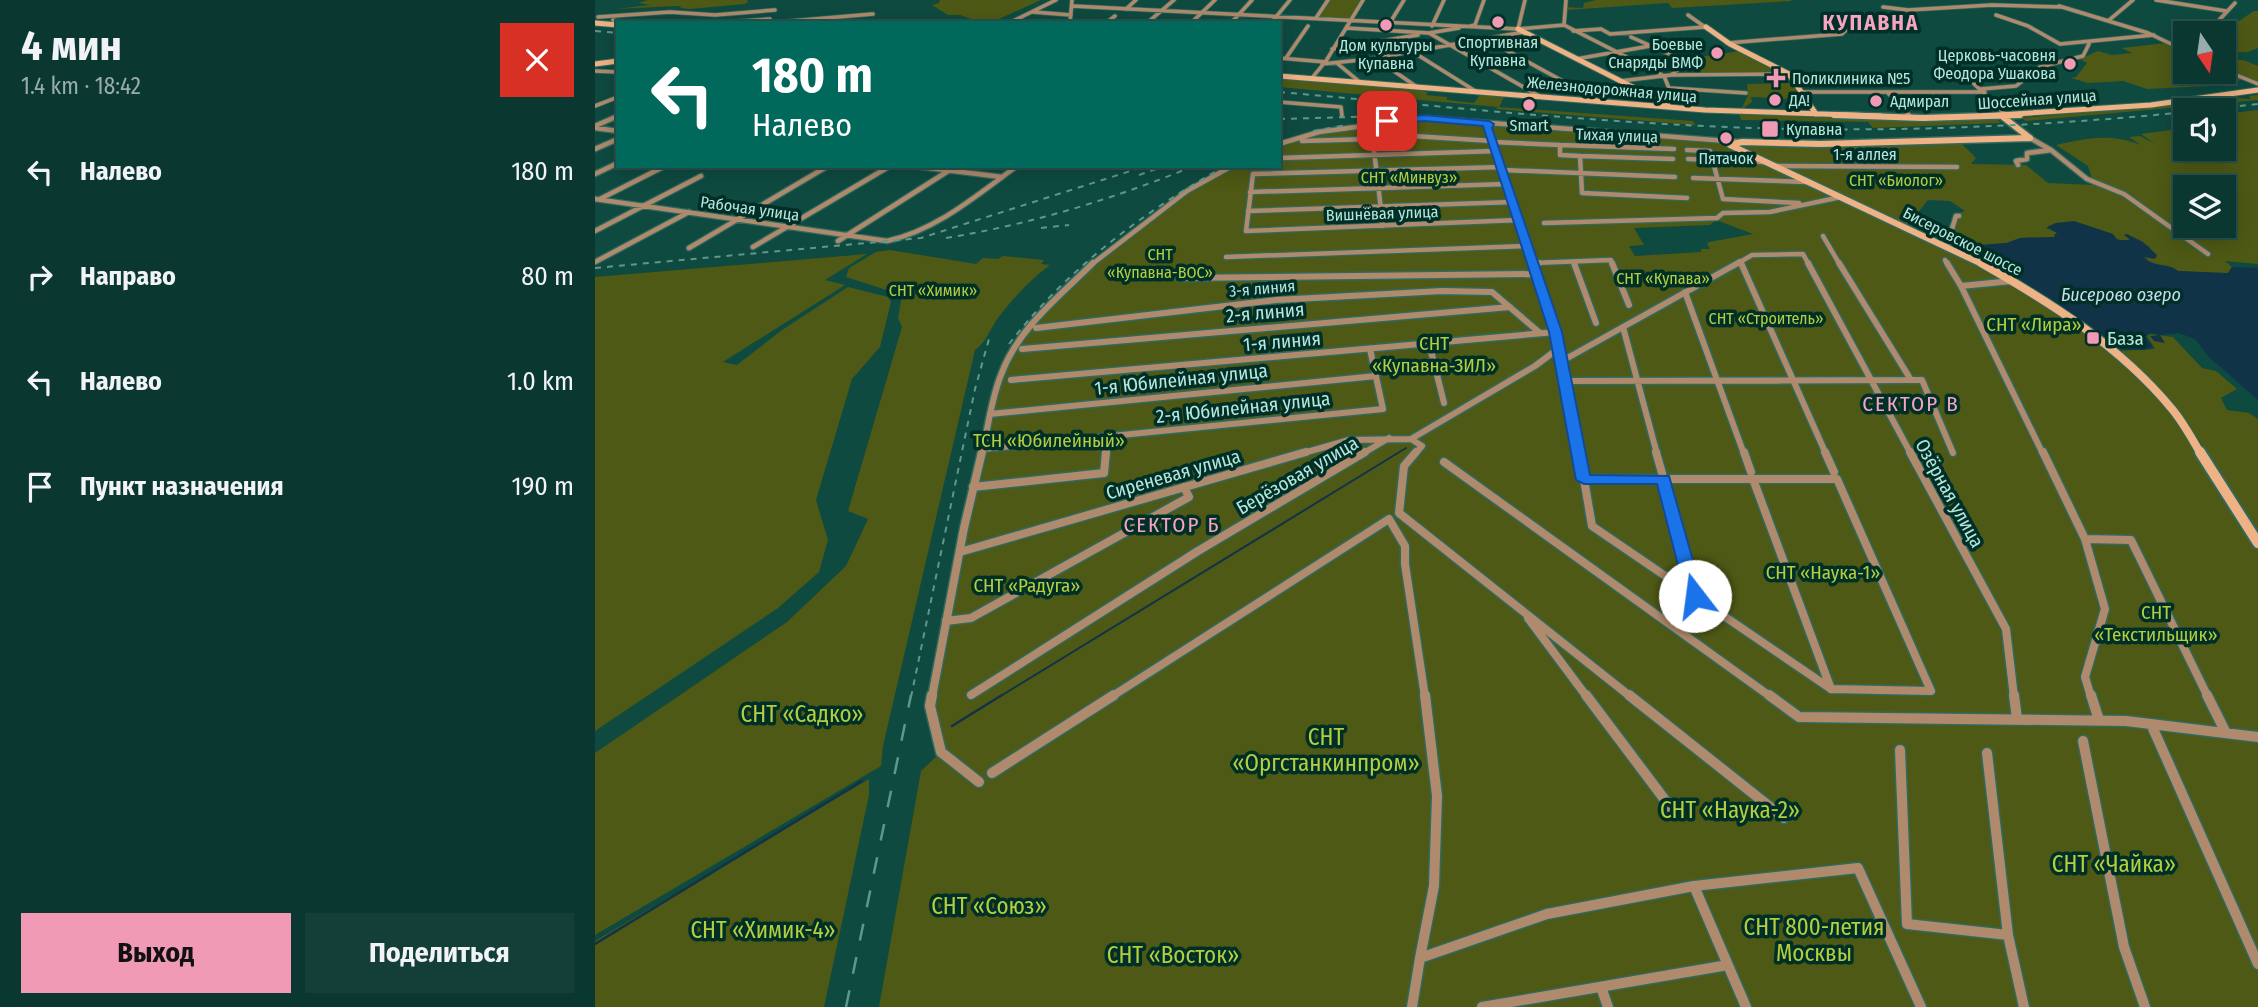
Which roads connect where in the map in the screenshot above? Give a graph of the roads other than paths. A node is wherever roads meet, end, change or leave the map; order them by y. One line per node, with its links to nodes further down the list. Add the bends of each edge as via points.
1 (1056, 0): 29 (street)
2 (1072, 0): 21 (street)
3 (1099, 0): 22 (street)
4 (1136, 0): 25 (street)
5 (1174, 0): 27 (street)
6 (1215, 0): 30 (street)
7 (1252, 0): 32 (street)
8 (1290, 0): 37 (street)
9 (1328, 0): 39 (street)
10 (1363, 0): 40 (street)
11 (1404, 0): 52 (street)
12 (1444, 0): 56 (street)
13 (1484, 0): 57 (street)
14 (1525, 0): 62 (street)
15 (1566, 0): 58 (street)
16 (2133, 0): 53 (street)
17 (2156, 0): 18 (street)
18 (2182, 2): 28 (street)
19 (2235, 3): 28 (street)
20 (2055, 5): 24 (street)
21 (1072, 6): 22 (street); 31 (street)
22 (1089, 7): 25 (street)
23 (1883, 7): 24 (street)
24 (2062, 7): 53 (street)
25 (1126, 9): 27 (street)
26 (775, 10): 41 (street, via 715,15 670,12)
27 (1161, 11): 30 (street); 48 (street)
28 (2226, 11): 54 (street)
29 (1031, 12): 31 (street); 45 (street)
30 (1202, 13): 32 (street); 49 (street)
31 (1071, 15): 46 (street)
32 (1239, 15): 37 (street); 50 (street)
33 (1688, 15): 60 (street)
34 (1996, 15): 70 (street, via 2060,44)
35 (850, 16): 42 (street, via 872,14); 43 (street); 44 (street)
36 (1115, 16): 47 (street)
37 (1276, 16): 39 (street); 51 (street)
38 (1855, 17): 69 (street, via 1842,34)
39 (1316, 18): 40 (street)
40 (1351, 19): 52 (street); 61 (street)
41 (596, 20): 55 (main road)
42 (871, 20)
43 (769, 21)
44 (846, 21)
45 (1013, 21)
46 (1070, 21)
47 (1109, 21)
48 (1149, 21)
49 (1193, 21)
50 (1233, 21)
51 (1272, 21)
52 (1391, 21): 56 (street)
53 (2108, 21): 66 (street)
54 (2217, 21)
55 (616, 23)
56 (1433, 23): 57 (street); 65 (street)
57 (1475, 25): 62 (street); 65 (street)
58 (1564, 25): 62 (street); 63 (street)
59 (1308, 26): 78 (street)
60 (1706, 27): 63 (street, via 1610,34 1601,29); 69 (main road)
61 (1346, 28): 65 (street); 74 (street)
62 (1518, 29): 64 (main road)
63 (1573, 31): 76 (street)
64 (1525, 32): 68 (street); 80 (main road)
65 (1429, 33): 72 (street); 74 (street)
66 (2154, 35): 70 (street); 71 (street)
67 (1631, 37): 73 (street)
68 (1486, 39): 72 (street); 108 (street)
69 (1727, 43): 88 (main road)
70 (2089, 44): 100 (street, via 2084,55 2040,67 2016,86)
71 (2173, 44)
72 (1450, 45): 75 (street); 105 (street)
73 (1651, 46): 76 (street); 89 (street, via 1687,62)
74 (1332, 49): 82 (street)
75 (1412, 52): 79 (street); 101 (street)
76 (1614, 52): 80 (street); 92 (street)
77 (1281, 58): 78 (street)
78 (1286, 58): 82 (street)
79 (1375, 58): 83 (street); 97 (street)
80 (1576, 59): 94 (main road)
81 (616, 61): 84 (main road)
82 (1324, 63): 83 (street); 93 (street)
83 (1335, 63): 95 (street)
84 (595, 64)
85 (595, 71): 87 (street)
86 (1951, 71): 100 (street, via 1964,74)
87 (616, 72)
88 (1789, 74): 89 (street); 102 (main road)
89 (1671, 75): 92 (street)
90 (2237, 75): 96 (street)
91 (1281, 76): 93 (main road, Железнодорожная улица)
92 (1664, 76): 94 (street); 98 (street)
93 (1311, 79): 95 (main road, Железнодорожная улица)
94 (1620, 81): 109 (main road)
95 (1361, 83): 97 (main road, Железнодорожная улица)
96 (2258, 84)
97 (1417, 87): 101 (main road, Железнодорожная улица)
98 (1670, 88): 104 (street); 109 (street)
99 (2258, 90): 113 (main road, Шоссейная улица, via 2167,103)
100 (1983, 91): 103 (street); 113 (street)
101 (1477, 92): 105 (main road, Железнодорожная улица)
102 (1802, 92): 103 (street); 112 (main road)
103 (1887, 92): 116 (street)
104 (1746, 93)
105 (1541, 97): 108 (main road, Железнодорожная улица)
106 (616, 98): 110 (street)
107 (1281, 102): 114 (street, via 1341,107)
108 (1601, 102): 111 (main road, Железнодорожная улица)
109 (1667, 104): 111 (main road)
110 (595, 106)
111 (1674, 108): 112 (main road, Железнодорожная улица)
112 (1816, 114): 116 (main road, Шоссейная улица)
113 (2003, 114): 116 (main road, Шоссейная улица); 122 (main road)
114 (1342, 116)
115 (616, 117): 119 (street)
116 (1911, 118)
117 (1399, 121): 118 (street)
118 (1489, 125): 125 (street); 126 (street); 128 (street, via 1397,120 1319,132)
119 (595, 127): 120 (street)
120 (616, 131)
121 (1396, 135): 126 (street, Тихая улица)
122 (2031, 138): 127 (main road); 134 (street)
123 (616, 140): 131 (street)
124 (1302, 141): 136 (street, via 1372,137)
125 (1717, 141): 127 (street); 130 (street)
126 (1493, 142): 129 (street, Тихая улица); 135 (street)
127 (1742, 142): 130 (main road)
128 (1281, 143)
129 (1560, 145): 132 (street, Тихая улица); 137 (street, via 1560,155)
130 (1731, 147): 142 (main road, Бисеровское шоссе)
131 (595, 149)
132 (1674, 149)
133 (1687, 150): 141 (street, via 1710,151)
134 (2051, 150): 144 (street, via 2027,153 2027,159 2016,161); 190 (street, via 2084,176 2125,194)
135 (1496, 151): 136 (street); 154 (street)
136 (1374, 155): 138 (street); 156 (street)
137 (1580, 156): 139 (street); 157 (street)
138 (1281, 158)
139 (1672, 159)
140 (1688, 159): 141 (street)
141 (1713, 160): 142 (street); 163 (street)
142 (1764, 162): 145 (main road, Бисеровское шоссе)
143 (616, 164): 158 (street)
144 (2018, 165)
145 (1773, 166): 146 (street, 1-я аллея); 164 (main road, Бисеровское шоссе)
146 (1957, 167)
147 (661, 168): 170 (street)
148 (825, 168): 177 (street)
149 (887, 168): 180 (street)
150 (932, 168): 155 (street)
151 (953, 168): 155 (street)
152 (1014, 168): 160 (street)
153 (1228, 168): 223 (street, via 1142,223 1095,260 1037,317 1013,348)
154 (1502, 168): 156 (street); 157 (street); 165 (street)
155 (950, 170): 160 (street); 183 (street)
156 (1376, 171): 166 (street); 167 (street, via 1253,174)
157 (1581, 173): 161 (street); 169 (street, via 1583,193)
158 (595, 174)
159 (701, 176): 172 (street)
160 (1002, 177): 183 (street, Рабочая улица, via 955,210 901,239)
161 (1675, 177)
162 (1693, 178): 163 (street)
163 (1718, 179): 164 (street); 168 (street, via 1723,199 1800,204)
164 (1807, 182): 168 (main road, Бисеровское шоссе)
165 (1507, 184): 166 (street); 171 (street)
166 (1379, 188): 167 (street); 173 (street)
167 (1251, 192): 175 (street)
168 (1840, 197): 179 (street, via 1770,212 1723,213 1717,218); 186 (main road, Бисеровское шоссе)
169 (1687, 198)
170 (596, 200): 172 (street, Рабочая улица)
171 (1513, 202): 173 (street); 178 (street)
172 (645, 206): 174 (street, Рабочая улица); 182 (street)
173 (1381, 206): 175 (street); 181 (street)
174 (690, 211): 177 (street, Рабочая улица); 194 (street)
175 (1248, 211): 181 (street, Вишнёвая улица, via 1245,231)
176 (1959, 216): 186 (street)
177 (738, 219): 180 (street, Рабочая улица); 189 (street)
178 (1519, 220): 181 (street, Вишнёвая улица); 187 (street)
179 (1544, 223)
180 (790, 226): 183 (street, Рабочая улица); 188 (street)
181 (1383, 226)
182 (595, 231)
183 (849, 234): 185 (street)
184 (1823, 236): 217 (street)
185 (838, 241)
186 (1947, 245): 199 (main road, Бисеровское шоссе)
187 (1528, 246): 191 (street); 196 (street)
188 (753, 247)
189 (689, 248)
190 (2208, 254)
191 (1226, 257)
192 (1945, 260): 200 (street)
193 (1741, 261): 201 (street); 216 (street, Озёрная улица, via 1752,255 1803,254); 221 (street)
194 (595, 262)
195 (1574, 262): 196 (street); 202 (street, via 1611,260); 204 (street)
196 (1533, 263): 197 (street)
197 (1537, 274): 198 (street); 207 (street)
198 (1179, 278)
199 (2013, 281): 200 (street); 237 (main road, Бисеровское шоссе, via 2066,314 2141,375 2174,411)
200 (1961, 286): 236 (street)
201 (1685, 292): 205 (street); 220 (street)
202 (1629, 305)
203 (1510, 307): 206 (street, 3-я линия, via 1492,292 1429,292 1276,300); 208 (street); 211 (street, 2-я линия)
204 (1596, 323)
205 (1623, 327): 213 (street); 219 (street)
206 (1036, 328)
207 (1556, 332): 208 (street, 1-я линия); 210 (street)
208 (1540, 334): 209 (street, 1-я линия)
209 (1429, 343): 212 (street, 1-я линия); 222 (street)
210 (1559, 348): 213 (street); 226 (street)
211 (1022, 349)
212 (1370, 349): 214 (street); 215 (street, 1-я линия)
213 (1562, 361): 218 (street)
214 (1376, 376): 223 (street, 1-я Юбилейная улица); 224 (street, 2-я Юбилейная улица, via 1383,409)
215 (1011, 380)
216 (1871, 380): 217 (street); 221 (street); 244 (street, Озёрная улица, via 2006,629)
217 (1911, 380): 228 (street, via 1922,380)
218 (1566, 381): 219 (street); 233 (street)
219 (1637, 381): 220 (street); 230 (street)
220 (1717, 381): 221 (street); 231 (street)
221 (1793, 381): 232 (street)
222 (1444, 403)
223 (990, 414): 227 (street)
224 (1107, 437): 227 (street, 2-я Юбилейная улица); 234 (street, via 1104,473)
225 (1394, 437): 226 (street, Сиреневая улица); 235 (street, Сиреневая улица, via 1349,440); 243 (street, Берёзовая улица, via 1198,551)
226 (1411, 439): 240 (street, via 1426,449 1404,466 1399,513)
227 (982, 449): 234 (street)
228 (1953, 453)
229 (1444, 462): 244 (street, via 1799,717)
230 (1662, 476): 231 (street); 233 (street); 239 (street)
231 (1752, 476): 232 (street); 242 (street)
232 (1835, 476): 242 (street, via 1931,691)
233 (1584, 480): 239 (street, via 1592,526)
234 (973, 487): 238 (street)
235 (1184, 487): 238 (street, Сиреневая улица); 241 (street, via 1189,497 971,618)
236 (2085, 539): 245 (street, via 2105,609 2085,677); 247 (street, via 2131,540)
237 (2258, 542)
238 (960, 552): 241 (street)
239 (1695, 596): 242 (street)
240 (1521, 609): 254 (street); 255 (street)
241 (946, 621): 253 (street, via 930,706 941,752)
242 (1831, 689)
243 (971, 695)
244 (2017, 719): 245 (street)
245 (2099, 720): 246 (street)
246 (2151, 724): 247 (street); 259 (street)
247 (2226, 733): 248 (street)
248 (2258, 737)
249 (2083, 741): 268 (street, via 2124,947)
250 (1900, 750): 257 (street, via 1907,924)
251 (1987, 753): 257 (street)
252 (992, 773): 258 (street, via 1389,519 1406,543 1405,564 1435,761 1434,886)
253 (979, 782)
254 (1671, 808)
255 (1784, 818)
256 (1694, 886): 258 (street, via 1547,914); 260 (street); 266 (street, via 1858,868)
257 (2008, 935): 267 (street)
258 (1420, 958): 262 (street)
259 (2258, 962)
260 (1728, 965): 261 (street); 265 (street)
261 (1601, 987): 263 (street); 264 (street)
262 (1412, 1007)
263 (1482, 1007)
264 (1608, 1007)
265 (1746, 1007)
266 (1920, 1007)
267 (2024, 1007)
268 (2145, 1007)

